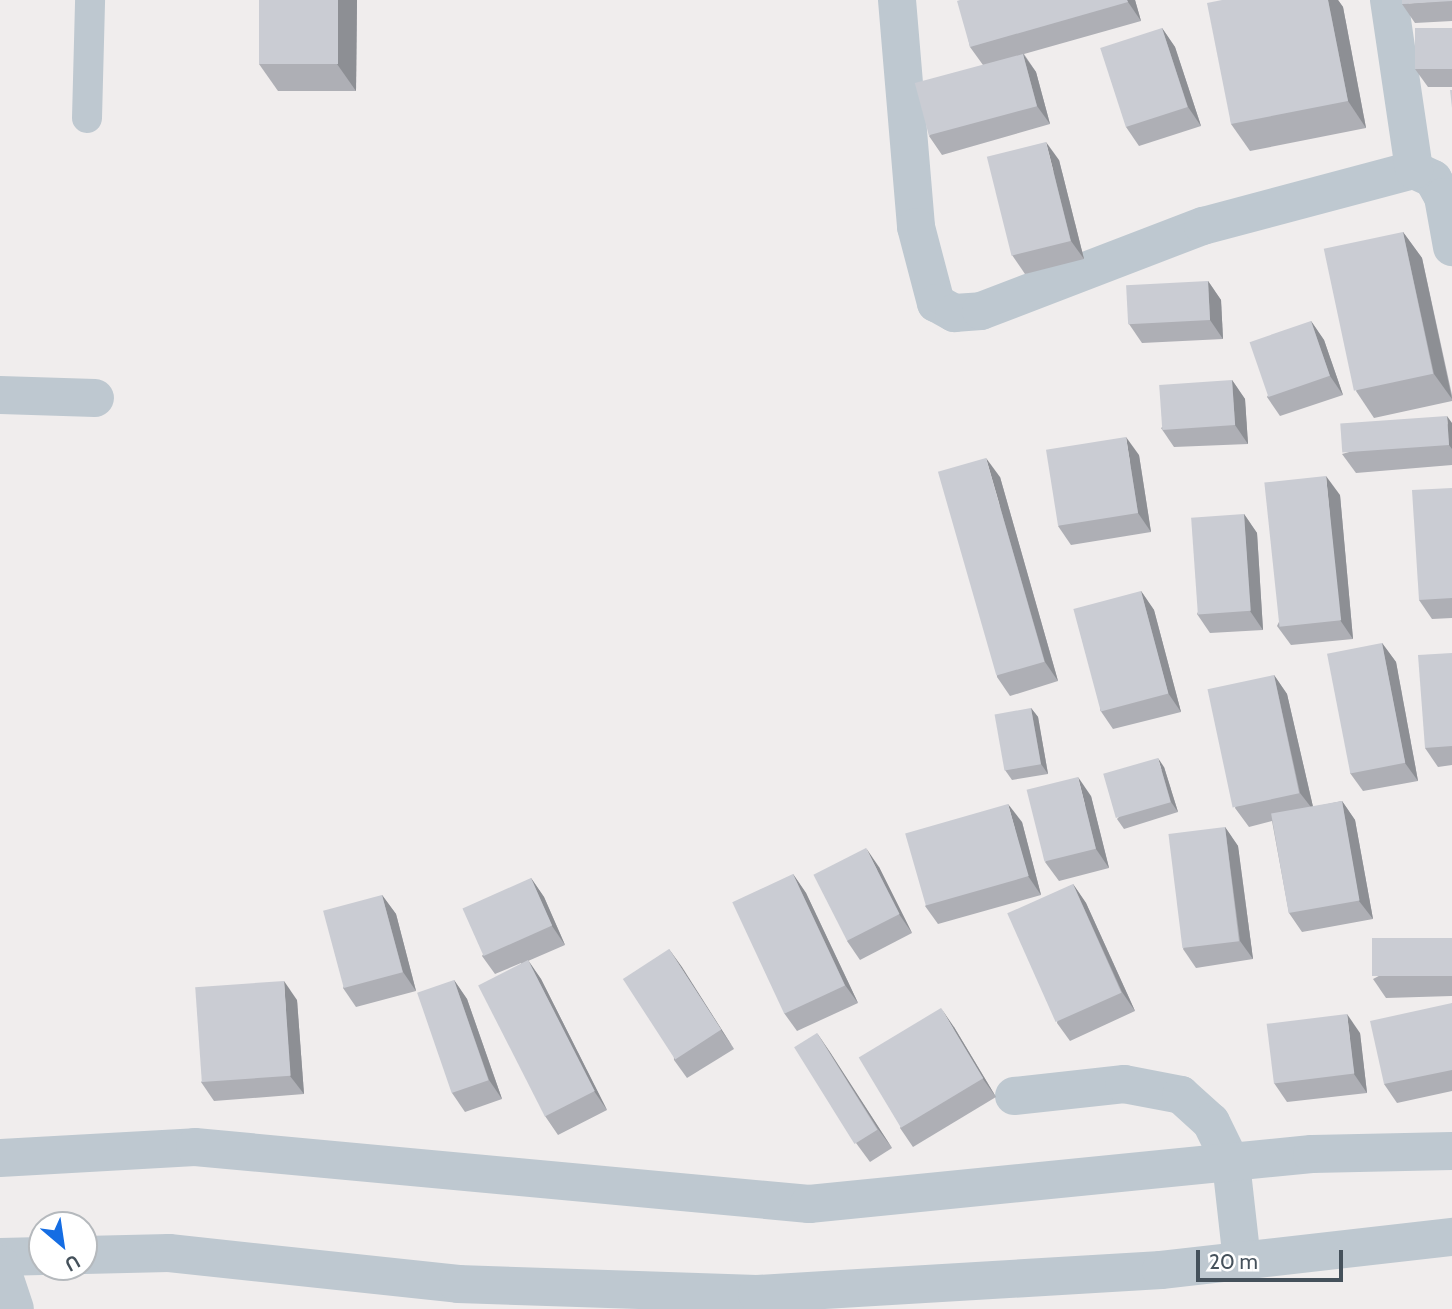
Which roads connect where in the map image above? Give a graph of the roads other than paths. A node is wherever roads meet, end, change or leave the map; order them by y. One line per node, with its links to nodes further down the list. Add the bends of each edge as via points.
1 (90, 0): 4 (lane)
2 (897, 0): 5 (street, via 916,228 936,303 954,313 981,311 1203,226)
3 (1390, 0): 5 (street)
4 (87, 118)
5 (1414, 170): 6 (street, via 1433,179 1443,197)
6 (1452, 247)
7 (0, 395): 8 (street)
8 (95, 397)
9 (1014, 1096): 12 (street, via 1124,1084 1181,1095 1211,1122)
10 (1452, 1151): 12 (street, via 1312,1154)
11 (0, 1158): 12 (street, via 195,1147 809,1204)
12 (1231, 1163): 17 (street)
13 (1452, 1237): 17 (street)
14 (98, 1255): 19 (street, via 169,1253)
15 (28, 1256): 16 (street)
16 (0, 1257)
17 (1241, 1261): 19 (street, via 757,1294)
18 (0, 1264): 20 (street)
19 (463, 1297)
20 (15, 1309)

